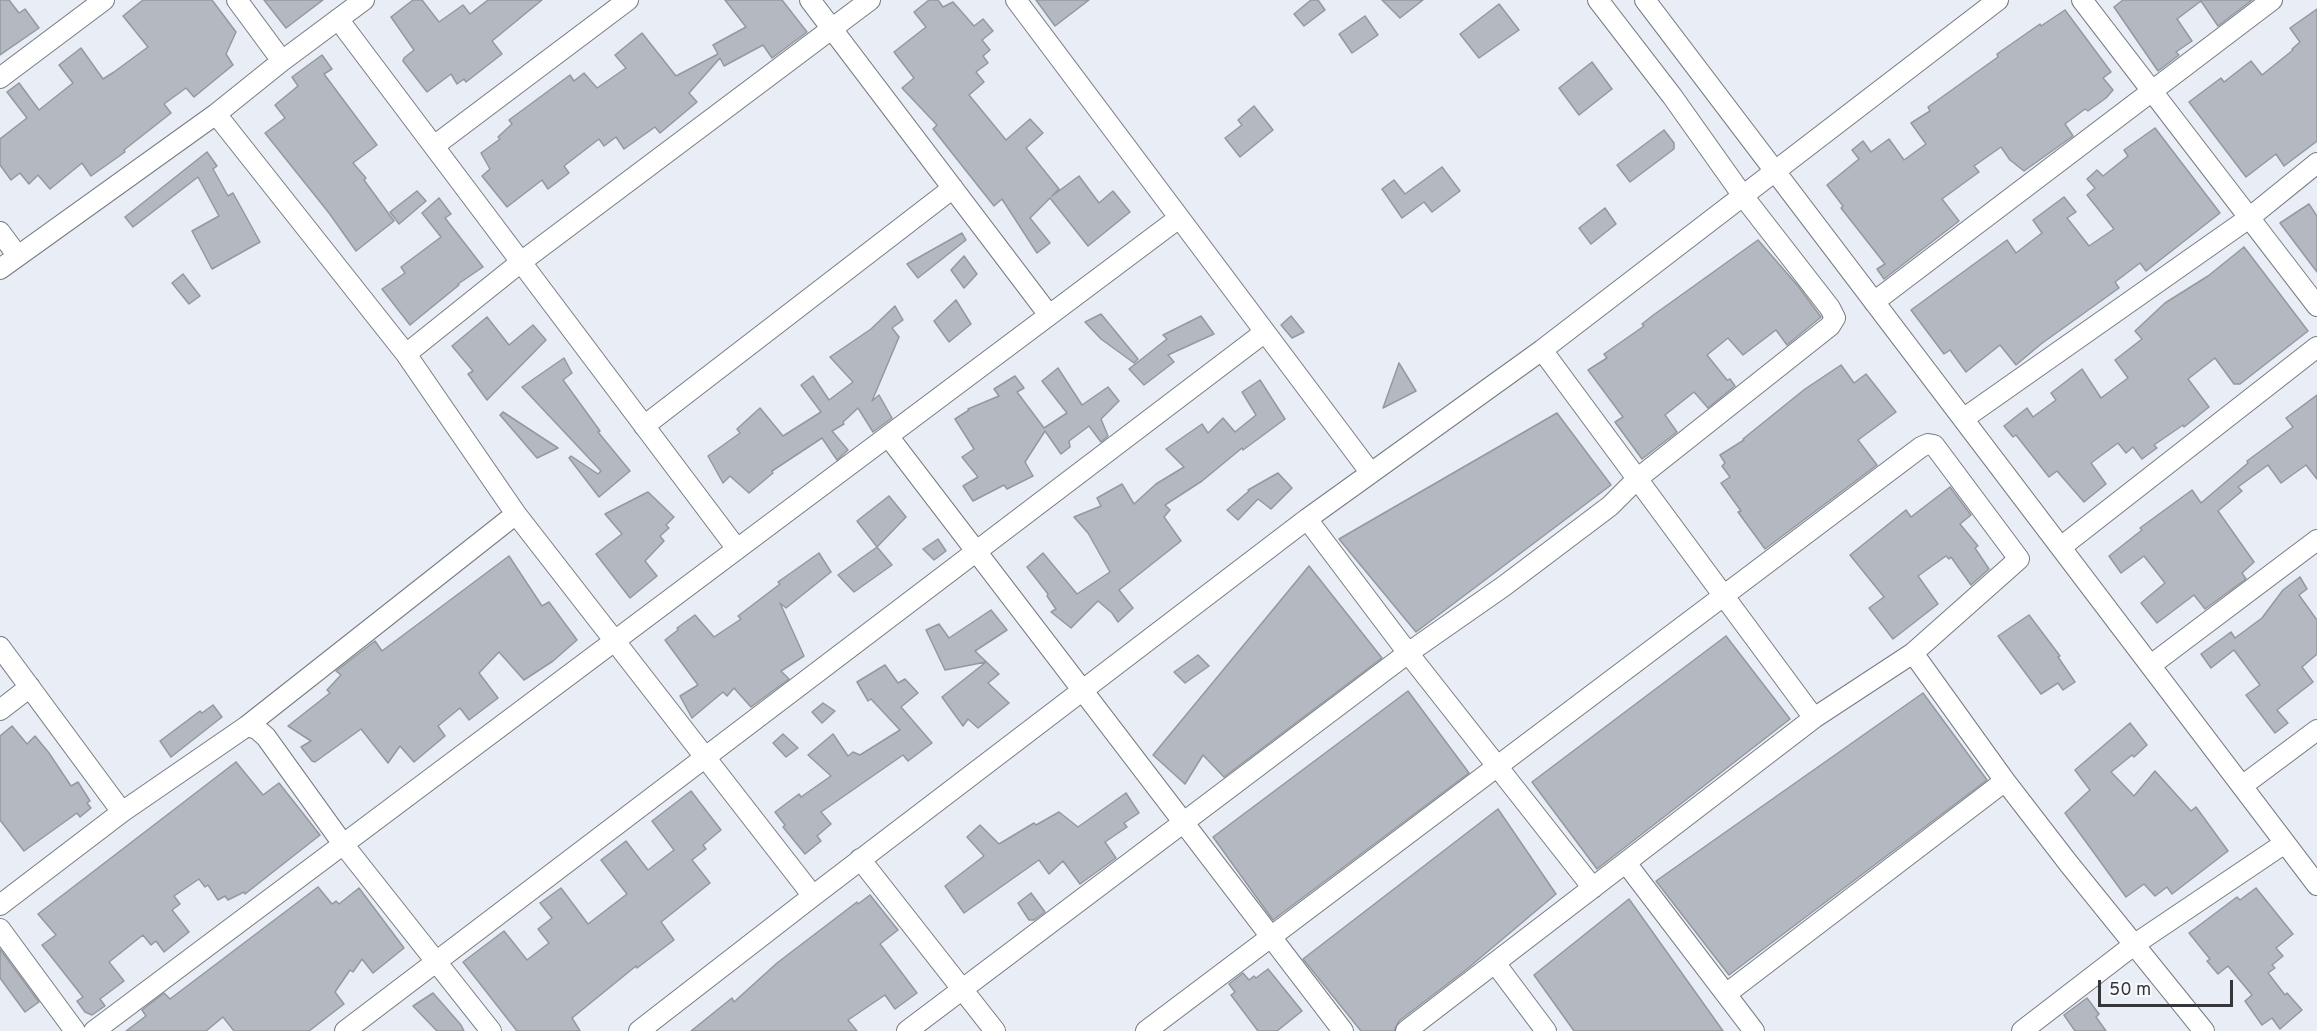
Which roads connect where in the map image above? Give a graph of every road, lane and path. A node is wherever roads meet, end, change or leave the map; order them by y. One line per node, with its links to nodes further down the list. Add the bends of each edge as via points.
1 (104, 0): 16 (street)
2 (237, 0): 15 (street)
3 (364, 0): 13 (street)
4 (628, 0): 19 (street)
5 (810, 0): 14 (street)
6 (870, 0): 14 (street)
7 (1016, 0): 24 (street)
8 (1598, 0): 23 (street)
9 (1645, 0): 21 (street)
10 (1998, 0): 21 (street)
11 (2082, 0): 17 (street)
12 (2272, 0): 17 (street)
13 (338, 19): 15 (street); 19 (street)
14 (832, 29): 22 (street); 28 (street)
15 (282, 61): 18 (street)
16 (0, 78)
17 (2152, 91): 25 (street); 30 (street)
18 (216, 114): 27 (street); 36 (street)
19 (434, 146): 28 (street)
20 (2317, 163): 25 (street)
21 (1775, 171): 23 (street); 30 (street)
22 (953, 188): 32 (street); 38 (street)
23 (1743, 196): 35 (street); 41 (street, via 1835,318 1830,326)
24 (1179, 218): 32 (street); 33 (street)
25 (2249, 218): 31 (street); 37 (street)
26 (0, 232): 27 (street)
27 (17, 255): 29 (street)
28 (521, 262): 36 (street); 38 (street)
29 (0, 269)
30 (1874, 302): 37 (street)
31 (2317, 306)
32 (1049, 315): 39 (street)
33 (1265, 332): 40 (street); 47 (street)
34 (2317, 347): 45 (street)
35 (1542, 350): 40 (street); 41 (street)
36 (406, 354): 42 (street)
37 (1963, 419): 45 (street)
38 (645, 426): 46 (street)
39 (888, 436): 46 (street); 47 (street)
40 (1370, 472): 43 (street)
41 (1637, 479): 48 (street); 51 (street, via 1610,506)
42 (516, 514): 49 (street); 58 (street)
43 (1307, 519): 51 (street); 55 (street)
44 (2317, 540): 53 (street)
45 (2061, 547): 53 (street)
46 (737, 549): 49 (street)
47 (976, 551): 55 (street); 60 (street)
48 (1724, 596): 52 (street, via 1921,447 1934,445 2019,558); 57 (street); 61 (street)
49 (614, 642): 60 (street); 67 (street)
50 (0, 647): 54 (street)
51 (1408, 653): 61 (street); 65 (street)
52 (1913, 653): 57 (street); 62 (street)
53 (2151, 665): 63 (street)
54 (30, 687): 56 (street); 64 (street)
55 (1082, 690): 65 (street); 68 (street)
56 (0, 710)
57 (1814, 718): 69 (street)
58 (247, 726): 64 (street); 67 (street, via 266,737)
59 (2317, 730): 63 (street)
60 (705, 758): 72 (street); 77 (street)
61 (1497, 767): 71 (street); 75 (street)
62 (2005, 781): 76 (street); 80 (street)
63 (2242, 786): 66 (street)
64 (122, 812): 73 (street)
65 (1183, 822): 75 (street); 79 (street)
66 (2285, 843): 70 (street); 76 (street)
67 (343, 844): 77 (street); 82 (street)
68 (860, 859): 72 (street); 79 (street)
69 (1626, 864): 71 (street); 80 (street)
70 (2317, 885)
71 (1593, 888): 78 (street)
72 (813, 896): 85 (street)
73 (0, 905)
74 (0, 929): 81 (street)
75 (1271, 937): 88 (street); 89 (street)
76 (2135, 944): 93 (street); 94 (street)
77 (436, 962): 83 (street); 84 (street)
78 (1495, 963): 90 (street); 91 (street)
79 (962, 989): 86 (street); 87 (street)
80 (1726, 994): 92 (street)
81 (75, 1031)
82 (94, 1031)
83 (345, 1031)
84 (491, 1031)
85 (639, 1031)
86 (907, 1031)
87 (995, 1031)
88 (1146, 1031)
89 (1343, 1031)
90 (1406, 1031)
91 (1546, 1031)
92 (1754, 1031)
93 (2022, 1031)
94 (2204, 1031)

